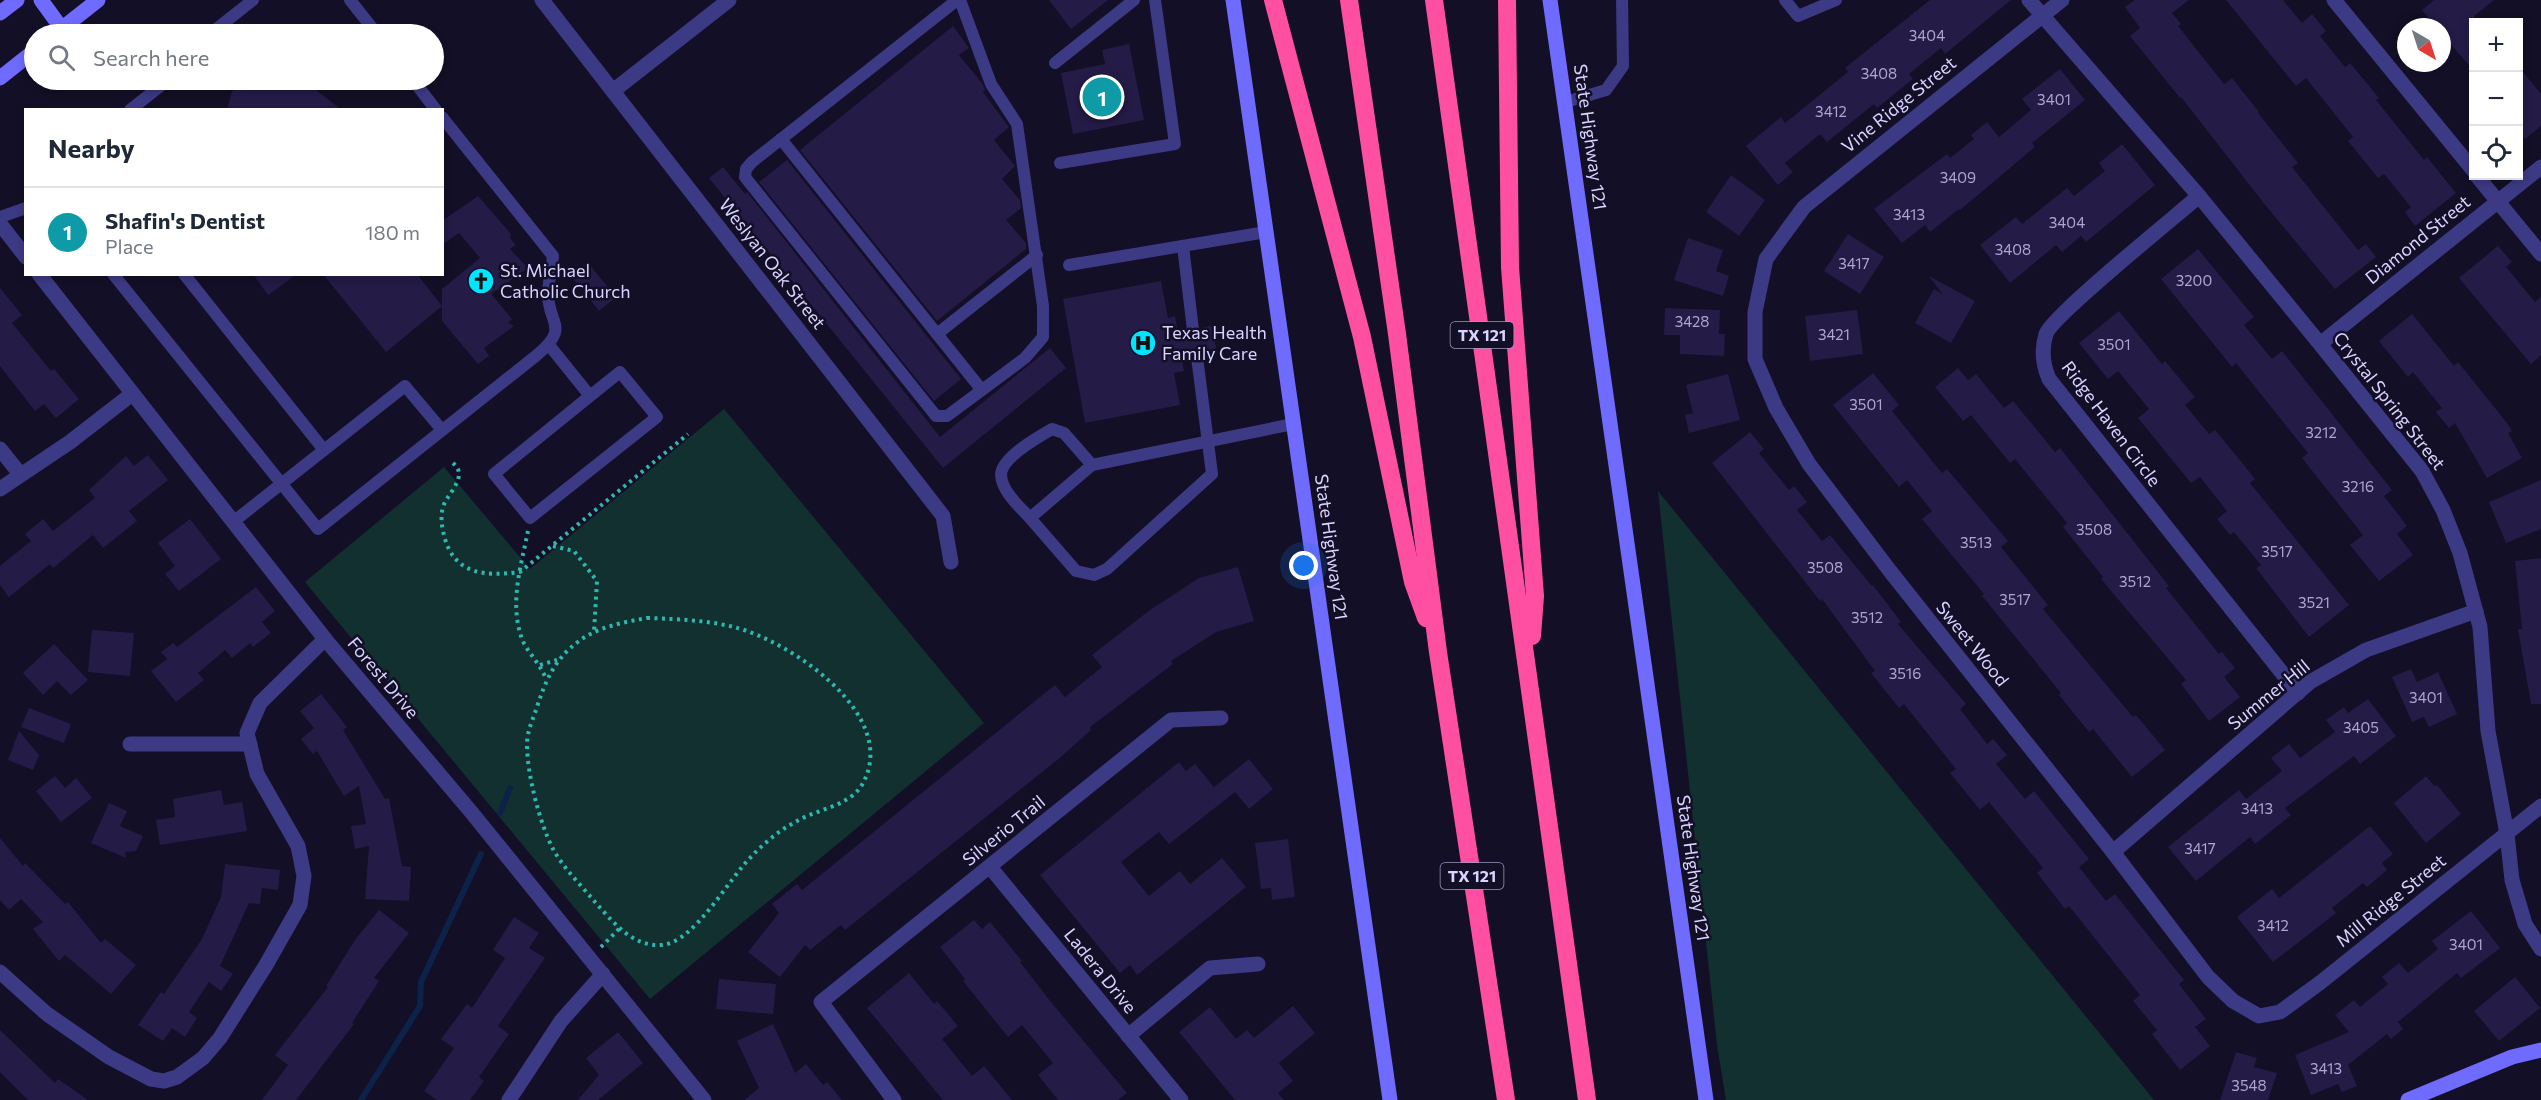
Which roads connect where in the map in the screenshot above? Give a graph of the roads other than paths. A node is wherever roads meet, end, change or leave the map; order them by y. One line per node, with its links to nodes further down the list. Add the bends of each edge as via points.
1 (17, 0): 23 (main road)
2 (41, 0): 25 (main road)
3 (98, 0): 26 (main road)
4 (253, 0): 27 (lane)
5 (350, 0): 28 (lane)
6 (542, 0): 34 (street, Weslyan Oak Street)
7 (729, 0): 34 (street)
8 (958, 0): 39 (lane); 54 (lane, via 991,84 1017,124)
9 (1134, 0): 30 (lane)
10 (1155, 0): 40 (lane, via 1175,144)
11 (1233, 0): 49 (main road, State Highway 121)
12 (1273, 0): 81 (highway, via 1362,337 1413,582)
13 (1349, 0): 81 (highway, TX 121)
14 (1434, 0): 82 (highway, TX 121)
15 (1507, 0): 82 (highway, via 1510,267 1535,596)
16 (1550, 0): 35 (main road, State Highway 121)
17 (1622, 0): 35 (lane, via 1623,66 1606,90)
18 (1785, 0): 19 (lane, via 1798,16)
19 (1836, 0)
20 (2030, 0): 24 (street, Crystal Spring Street)
21 (2062, 0): 24 (street, Vine Ridge Street)
22 (2334, 0): 41 (street)
23 (0, 14)
24 (2041, 15): 44 (street, Crystal Spring Street); 51 (street, Vine Ridge Street, via 1804,207)
25 (54, 24)
26 (68, 24)
27 (222, 24)
28 (369, 24)
29 (24, 59): 31 (main road)
30 (1055, 63)
31 (0, 78)
32 (155, 90): 36 (lane)
33 (421, 90): 37 (lane)
34 (613, 91): 78 (street, Weslyan Oak Street, via 943,516)
35 (1566, 102): 105 (main road, State Highway 121)
36 (133, 108)
37 (434, 108)
38 (444, 120): 62 (lane, via 553,256 548,297 556,322)
39 (781, 139): 60 (lane); 64 (lane, via 752,162 745,177 936,416 947,416)
40 (1060, 163)
41 (2469, 165)
42 (2541, 167): 45 (street, Diamond Street)
43 (2480, 180): 45 (street)
44 (2199, 196): 61 (street, Crystal Spring Street); 83 (street, Ridge Haven Circle, via 2046,333 2042,365 2049,379)
45 (2498, 202): 53 (street); 61 (street, Diamond Street)
46 (24, 209): 47 (lane)
47 (0, 217)
48 (0, 224): 52 (street)
49 (1266, 232): 50 (lane); 67 (main road, State Highway 121)
50 (1183, 246): 55 (lane); 59 (lane)
51 (1772, 250): 89 (street, Sweet Wood, via 1766,259 1755,312 1755,359 1776,408 1809,464 1883,562)
52 (24, 254)
53 (2541, 254)
54 (1037, 255): 60 (lane); 64 (lane, via 1043,338 1024,358)
55 (1069, 265)
56 (41, 276): 65 (street, Forest Drive)
57 (115, 276): 74 (lane)
58 (186, 276): 71 (lane)
59 (1193, 330)
60 (937, 334): 64 (lane)
61 (2320, 344): 79 (street, Crystal Spring Street, via 2422,471 2460,553)
62 (549, 345): 66 (lane); 68 (lane)
63 (1197, 357): 69 (lane)
64 (981, 389)
65 (132, 394): 73 (street, via 70,442); 77 (street, Forest Drive)
66 (590, 396): 66 (lane, via 620,372 657,417 530,518 494,474)
67 (1293, 424): 69 (lane); 102 (main road, State Highway 121)
68 (442, 430): 71 (lane, via 405,386); 74 (lane, via 318,529)
69 (1209, 441): 72 (lane); 76 (lane, via 1212,474 1107,569 1094,575 1076,571)
70 (0, 449): 73 (street)
71 (324, 450): 74 (lane)
72 (1092, 465): 76 (lane); 76 (lane, via 1064,434 1052,429 1032,440 1003,465 1001,476 1009,494)
73 (20, 474): 75 (street)
74 (282, 484): 77 (lane)
75 (0, 489)
76 (1030, 518)
77 (233, 522): 80 (street, Forest Drive)
78 (951, 562)
79 (2476, 611): 83 (street, Summer Hill, via 2366,650); 88 (street, Crystal Spring Street, via 2488,731)
80 (325, 639): 86 (street, via 260,703 247,734); 94 (street, Forest Drive)
81 (1438, 652): 103 (highway, TX 121)
82 (1529, 670): 104 (highway, TX 121)
83 (2298, 693): 89 (street, Summer Hill)
84 (1221, 718): 90 (street, Silverio Trail, via 1171,720)
85 (130, 744): 86 (street)
86 (250, 744): 93 (street, via 257,774 298,846 304,876 300,905 220,1038 203,1058 177,1077 152,1079 109,1057 47,1014)
87 (2541, 806): 88 (street, Mill Ridge Street)
88 (2506, 834): 91 (street, Crystal Spring Street, via 2512,880 2525,924); 95 (street, Mill Ridge Street, via 2280,1012)
89 (2113, 852): 95 (street, Sweet Wood, via 2208,976 2233,1001)
90 (990, 867): 96 (street, Ladera Drive); 100 (street, Silverio Trail, via 821,1002)
91 (2541, 949)
92 (1258, 964): 96 (street, via 1210,968)
93 (0, 972)
94 (603, 974): 98 (street, via 561,1021); 99 (street, Forest Drive)
95 (2259, 1016)
96 (1128, 1036): 101 (street, Ladera Drive)
97 (2541, 1050): 106 (main road, via 2512,1057)
98 (509, 1100)
99 (704, 1100)
100 (894, 1100)
101 (1181, 1100)
102 (1390, 1100)
103 (1506, 1100)
104 (1587, 1100)
105 (1706, 1100)
106 (2408, 1100)

